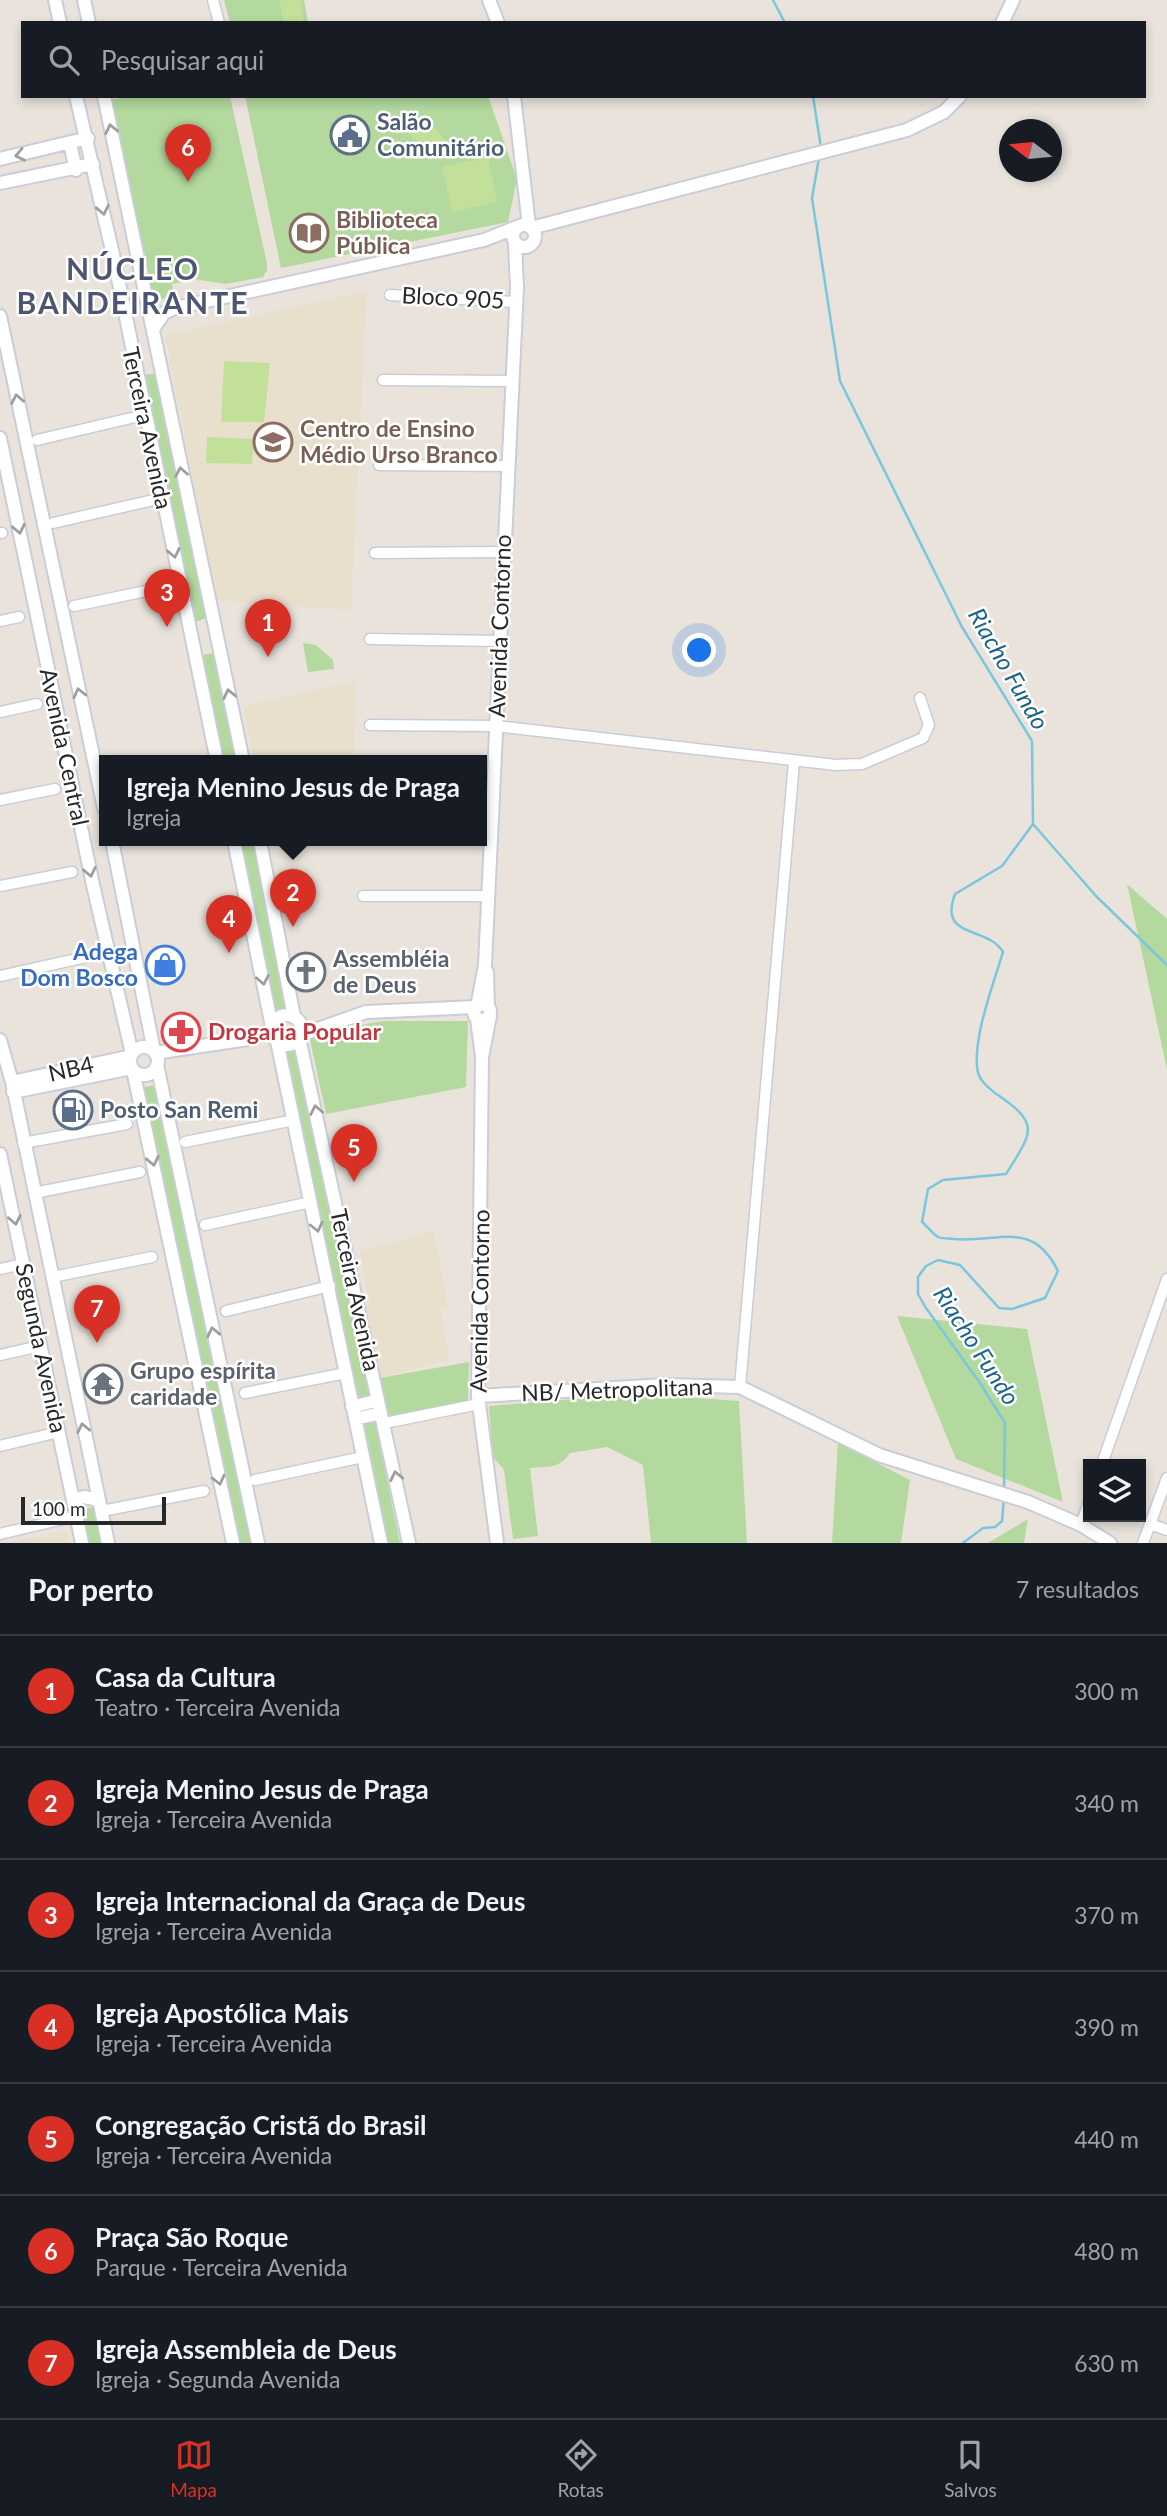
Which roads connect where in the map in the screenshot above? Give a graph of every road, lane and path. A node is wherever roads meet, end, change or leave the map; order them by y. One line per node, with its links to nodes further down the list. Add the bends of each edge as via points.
1 (55, 0): 6 (street)
2 (84, 0): 7 (street)
3 (213, 0): 8 (street)
4 (489, 0): 9 (street)
5 (1013, 0): 10 (street)
6 (60, 21)
7 (89, 21)
8 (218, 21)
9 (497, 21)
10 (1003, 21)
11 (77, 98): 15 (street, Terceira Avenida)
12 (104, 98): 28 (street, Terceira Avenida, one-way to 12)
13 (514, 98): 22 (street, via 526,192)
14 (958, 98): 21 (street, via 917,125)
15 (88, 138): 16 (street); 18 (street, Terceira Avenida)
16 (70, 144): 17 (street, one-way to 17); 19 (street)
17 (0, 159)
18 (93, 164): 19 (street); 34 (street, Terceira Avenida, one-way to 34)
19 (76, 170): 20 (street)
20 (0, 183)
21 (570, 219): 22 (street); 25 (street)
22 (524, 226): 23 (street); 24 (street, Avenida Contorno, via 513,233); 25 (street)
23 (484, 240): 24 (street); 30 (street)
24 (515, 242): 25 (street, via 523,247); 26 (street, Avenida Contorno)
25 (532, 243): 26 (street, Avenida Contorno)
26 (517, 287): 29 (street, Avenida Contorno)
27 (390, 295): 29 (street, Bloco 905)
28 (148, 302): 30 (street); 32 (street, Terceira Avenida)
29 (516, 302): 38 (street, Avenida Contorno)
30 (175, 308): 32 (street, via 164,313)
31 (0, 316): 40 (street, Avenida Central, one-way to 31)
32 (153, 329): 33 (street, Terceira Avenida)
33 (156, 342): 34 (street, via 139,349); 35 (street, Terceira Avenida)
34 (129, 345): 36 (street, Terceira Avenida)
35 (159, 363): 36 (street, via 143,365); 54 (street, Terceira Avenida, one-way to 35)
36 (136, 374): 39 (street, Terceira Avenida)
37 (383, 380): 38 (street)
38 (512, 381): 45 (street, Avenida Contorno)
39 (144, 415): 40 (street); 46 (street, Terceira Avenida)
40 (31, 440): 41 (street); 42 (street, Avenida Central)
41 (1, 441): 43 (street, Avenida Central)
42 (28, 453): 43 (street); 65 (street, Avenida Central, one-way to 42)
43 (5, 460): 66 (street, Avenida Central, one-way to 66)
44 (379, 465): 45 (street)
45 (507, 466): 49 (street, Avenida Contorno)
46 (162, 498): 47 (street); 50 (street, Terceira Avenida, one-way to 50)
47 (53, 523)
48 (375, 552): 49 (street)
49 (503, 552): 57 (street, Avenida Contorno)
50 (180, 584): 51 (street); 55 (street, Terceira Avenida)
51 (74, 606)
52 (19, 617): 53 (street)
53 (0, 621)
54 (214, 624): 55 (street); 58 (street, Terceira Avenida)
55 (189, 629): 59 (street, Terceira Avenida)
56 (370, 639): 57 (street)
57 (498, 641): 64 (street, Avenida Contorno)
58 (219, 649): 59 (street, via 206,648); 69 (street, Terceira Avenida, one-way to 58)
59 (195, 656): 68 (street, Terceira Avenida)
60 (920, 698): 70 (street, via 929,725 923,738 862,764)
61 (37, 704): 62 (street)
62 (0, 712)
63 (370, 725): 64 (street)
64 (496, 726): 70 (street); 75 (street, Avenida Contorno)
65 (89, 735): 66 (street, via 77,743); 67 (street, Avenida Central)
66 (62, 739): 71 (street, Avenida Central)
67 (92, 755): 71 (street, via 76,757); 72 (street, Avenida Central)
68 (216, 755)
69 (242, 755)
70 (794, 762): 116 (street)
71 (69, 768): 93 (street, Avenida Central, one-way to 93)
72 (99, 786)
73 (55, 789): 74 (street)
74 (0, 800)
75 (487, 802)
76 (112, 846): 92 (street, Avenida Central)
77 (235, 846): 89 (street, Terceira Avenida, one-way to 89)
78 (261, 846): 87 (street)
79 (486, 846): 83 (street, Avenida Contorno)
80 (72, 872): 81 (street)
81 (0, 886)
82 (363, 896): 83 (street)
83 (487, 896): 86 (street, Avenida Contorno)
84 (96, 955): 85 (street)
85 (0, 976)
86 (481, 1012): 88 (street, via 382,1010); 119 (street, Avenida Contorno)
87 (297, 1019): 88 (street); 89 (street, via 281,1016); 90 (street, Terceira Avenida)
88 (334, 1021): 90 (street)
89 (274, 1034): 90 (street, via 291,1044); 92 (street); 96 (street, Terceira Avenida)
90 (300, 1037): 118 (street, Terceira Avenida, one-way to 90)
91 (0, 1040): 94 (street, Segunda Avenida)
92 (156, 1058): 93 (street, via 140,1047); 93 (street, via 149,1074); 123 (street, Avenida Central, one-way to 92)
93 (132, 1062): 94 (street, NB4); 124 (street, Avenida Central, one-way to 124)
94 (9, 1084): 95 (street); 99 (street, Segunda Avenida)
95 (1, 1104)
96 (294, 1120): 98 (street); 104 (street, Terceira Avenida)
97 (128, 1124): 99 (street)
98 (185, 1142)
99 (23, 1143): 103 (street, Segunda Avenida)
100 (0, 1154): 102 (street, Segunda Avenida)
101 (140, 1172): 103 (street)
102 (3, 1181): 107 (street, Segunda Avenida, one-way to 107)
103 (34, 1192): 109 (street, Segunda Avenida)
104 (311, 1202): 105 (street); 111 (street, Terceira Avenida, one-way to 111)
105 (205, 1226)
106 (152, 1257): 109 (street)
107 (23, 1264): 108 (street); 113 (street, Segunda Avenida)
108 (0, 1269)
109 (52, 1276): 128 (street, Segunda Avenida, one-way to 109)
110 (1167, 1279): 127 (street)
111 (330, 1286): 112 (street); 115 (street, Terceira Avenida)
112 (226, 1311)
113 (40, 1346): 114 (street); 122 (street, Segunda Avenida)
114 (0, 1355)
115 (346, 1373): 117 (street); 120 (street, Terceira Avenida)
116 (740, 1387): 119 (street, NB/ Metropolitana, via 665,1385); 137 (street, NB/ Metropolitana, via 878,1454 1028,1502)
117 (245, 1393)
118 (378, 1400): 120 (street); 121 (street, Terceira Avenida)
119 (478, 1400): 121 (street); 146 (street, Avenida Contorno)
120 (353, 1413): 121 (street); 126 (street, Terceira Avenida)
121 (383, 1418): 145 (street, Terceira Avenida, one-way to 121)
122 (59, 1432): 125 (street); 129 (street, Segunda Avenida)
123 (236, 1439): 124 (street); 143 (street, Avenida Central)
124 (211, 1444): 142 (street, Avenida Central, one-way to 142)
125 (0, 1446)
126 (363, 1457): 131 (street); 144 (street, Terceira Avenida)
127 (1104, 1459)
128 (92, 1472): 129 (street, via 80,1483); 133 (street, Segunda Avenida)
129 (68, 1478): 134 (street, Segunda Avenida)
130 (1167, 1478): 136 (street)
131 (255, 1479)
132 (204, 1491): 133 (street)
133 (100, 1506): 134 (street, via 85,1497 77,1499); 141 (street, Segunda Avenida)
134 (75, 1511): 139 (street); 140 (street, Segunda Avenida)
135 (1083, 1519): 137 (street)
136 (1150, 1524): 138 (street); 148 (street)
137 (1081, 1525): 147 (street, NB/ Metropolitana)
138 (1167, 1530)
139 (0, 1534)
140 (82, 1543)
141 (108, 1543)
142 (233, 1543)
143 (258, 1543)
144 (382, 1543)
145 (410, 1543)
146 (497, 1543)
147 (1110, 1543)
148 (1143, 1543)

